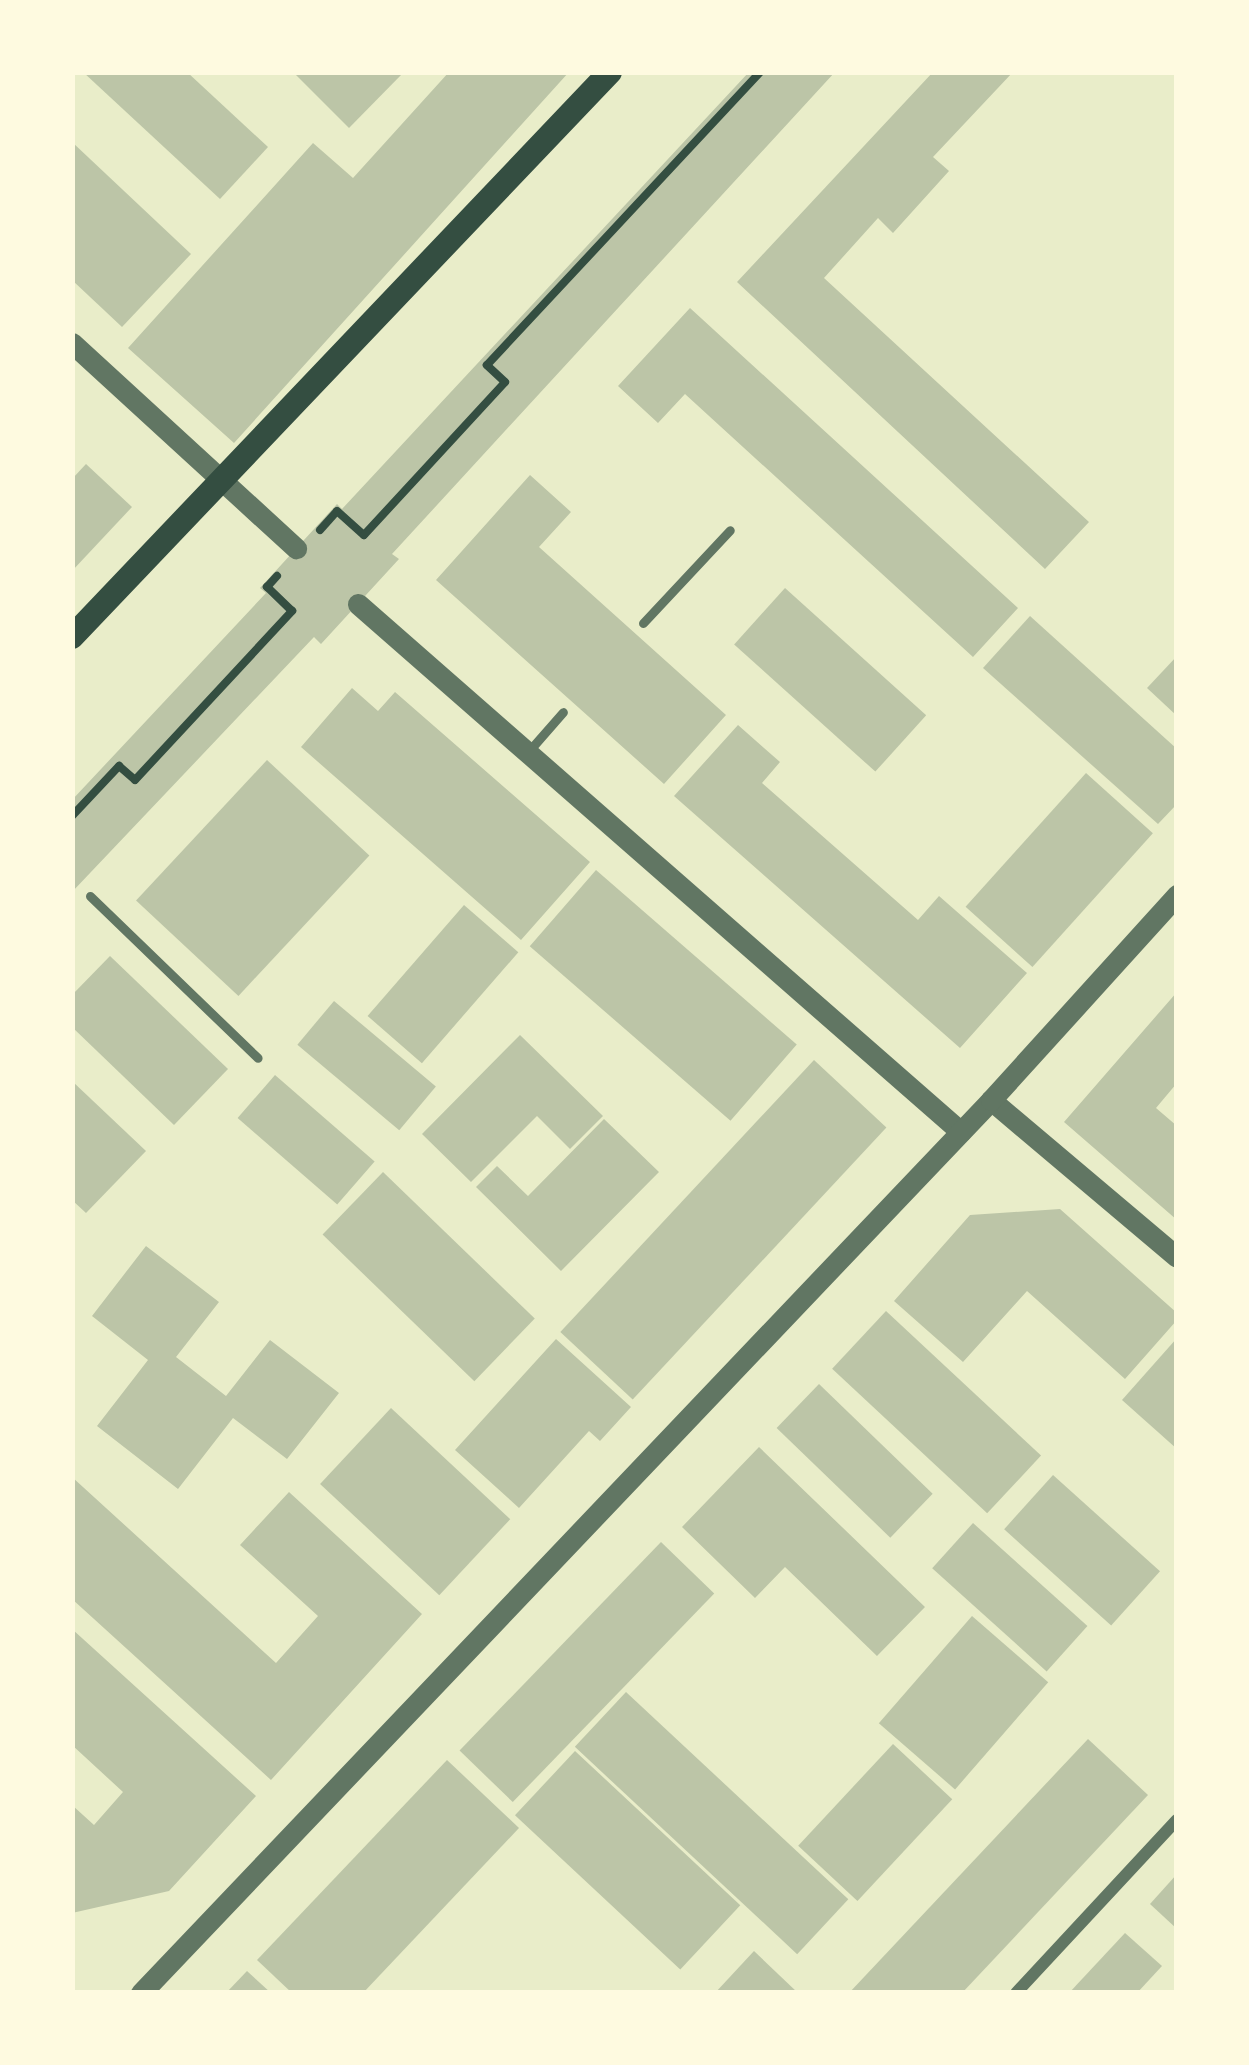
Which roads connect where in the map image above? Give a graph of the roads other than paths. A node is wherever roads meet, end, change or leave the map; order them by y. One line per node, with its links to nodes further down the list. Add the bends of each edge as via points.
1 (610, 72): 3 (main road)
2 (72, 343): 3 (street)
3 (223, 483): 5 (street); 8 (main road)
4 (730, 530): 7 (lane)
5 (303, 545)
6 (358, 604): 10 (street)
7 (643, 623)
8 (72, 637)
9 (563, 712): 10 (lane)
10 (528, 752): 15 (street)
11 (1177, 895): 14 (street)
12 (90, 896): 13 (lane)
13 (258, 1058)
14 (991, 1100): 15 (street); 16 (street)
15 (961, 1132): 18 (street)
16 (1177, 1257)
17 (1177, 1820): 19 (street)
18 (141, 1993)
19 (1016, 1993)

